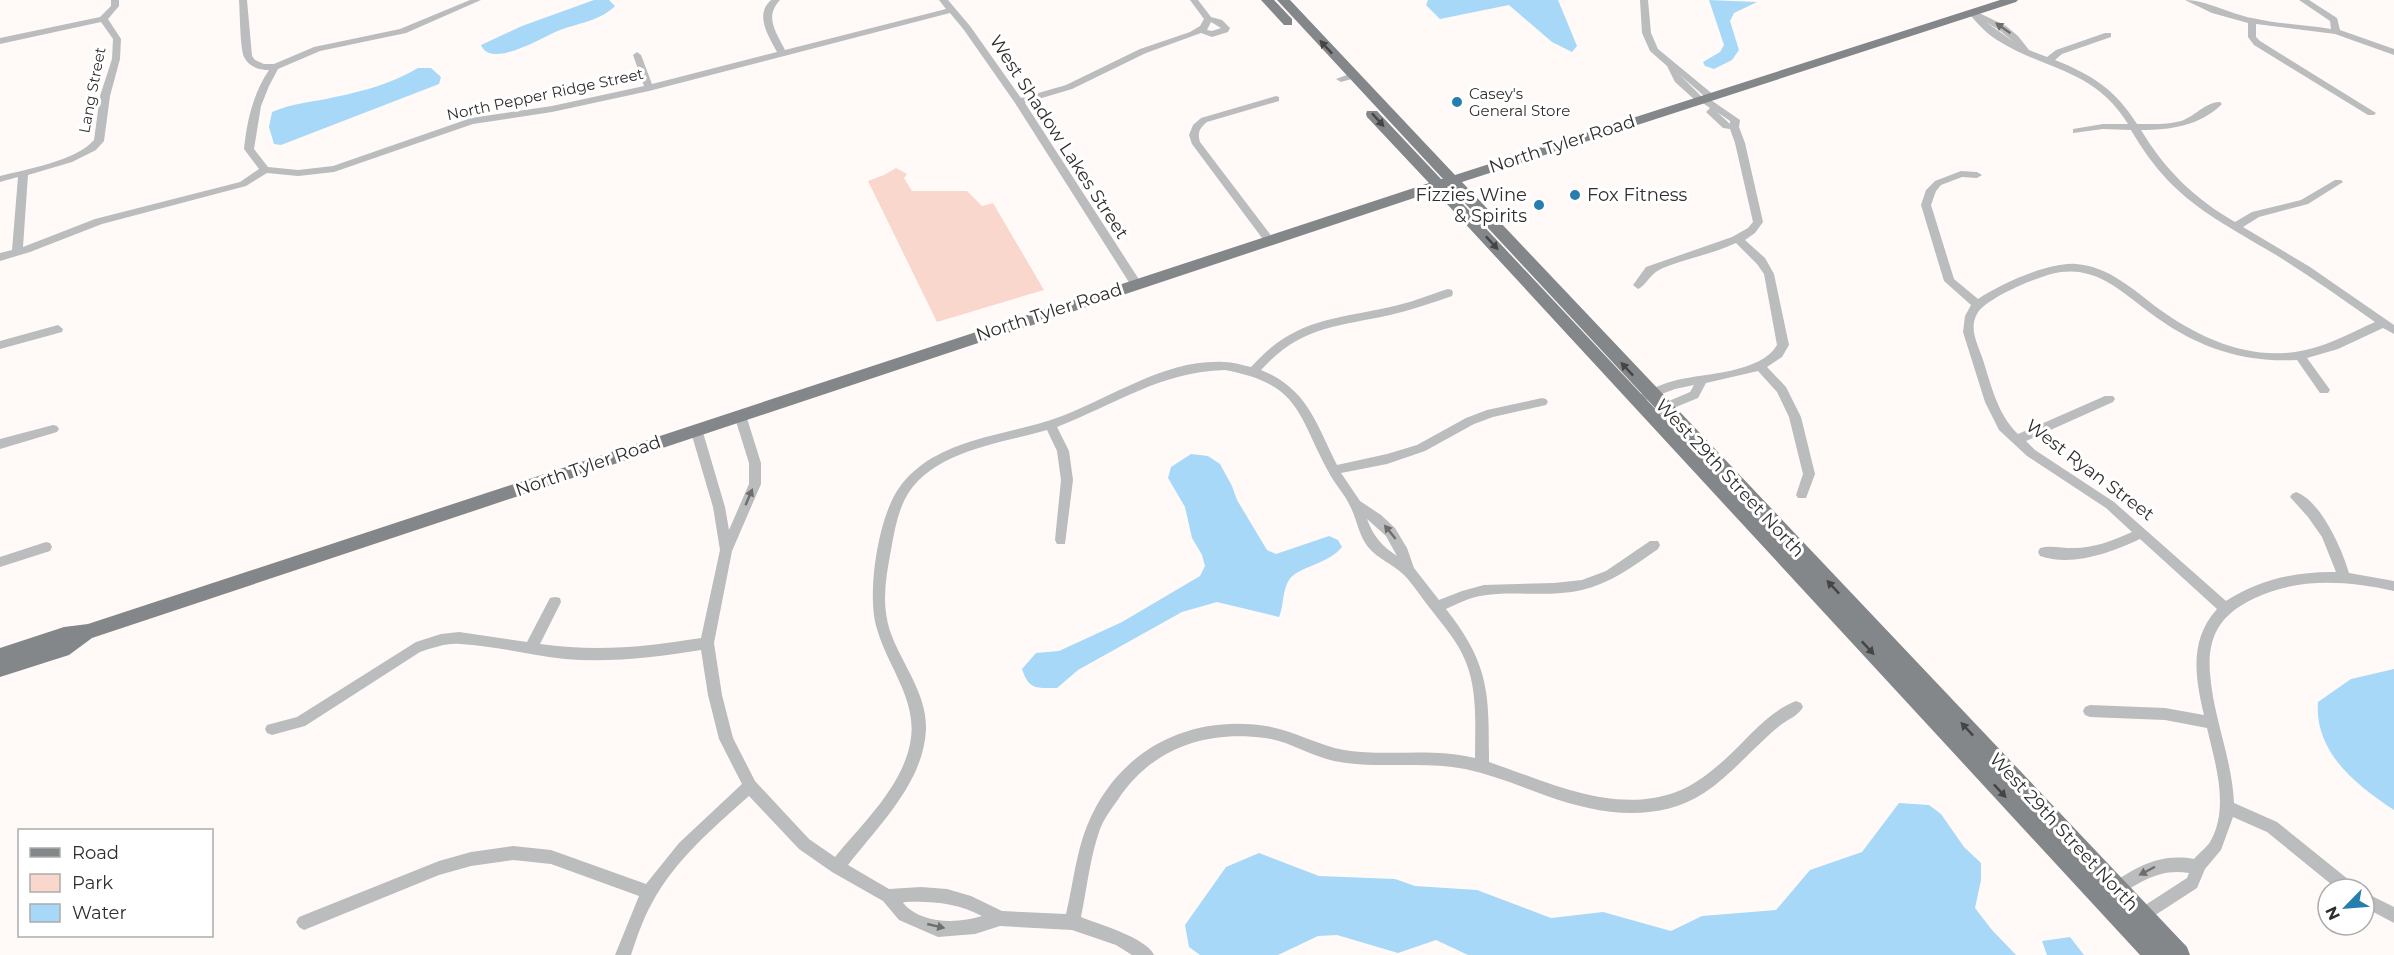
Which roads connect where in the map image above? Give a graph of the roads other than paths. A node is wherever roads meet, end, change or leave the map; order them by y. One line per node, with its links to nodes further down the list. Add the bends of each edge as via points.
1 (115, 0): 15 (street, via 115,6)
2 (243, 0): 26 (street, via 248,56 262,67)
3 (477, 0): 26 (street, via 403,30 317,49)
4 (776, 0): 23 (street, via 767,8 766,18)
5 (943, 0): 13 (street)
6 (1194, 0): 16 (street)
7 (1268, 0): 27 (main road, West 29th Street North)
8 (1283, 0): 27 (main road, West 29th Street North, one-way to 8)
9 (1644, 0): 30 (street, via 1649,41 1677,80)
10 (2012, 0): 14 (main road, North Tyler Road)
11 (2189, 0): 17 (street)
12 (2303, 0): 19 (street, via 2334,20)
13 (952, 10): 23 (street, North Pepper Ridge Street); 31 (street, West Shadow Lakes Street)
14 (1973, 13): 25 (street, via 1982,25 2006,42); 30 (main road, North Tyler Road)
15 (103, 19): 21 (street); 37 (street, Lang Street, via 117,39 99,141 69,160)
16 (1208, 19): 18 (street); 18 (street, via 1219,22 1225,30 1212,34)
17 (2252, 21): 19 (street); 33 (street, via 2252,37 2257,43)
18 (1200, 30): 31 (street, via 1143,51 1069,87)
19 (2336, 32): 22 (street)
20 (2108, 35): 25 (street, via 2059,52)
21 (0, 41)
22 (2394, 52)
23 (782, 53): 28 (street, North Pepper Ridge Street)
24 (638, 55): 28 (street)
25 (2048, 61): 34 (street, via 2102,88)
26 (275, 67): 36 (street, via 260,90 250,135 249,149)
27 (1346, 77): 41 (main road, West 29th Street North)
28 (649, 88): 36 (street, North Pepper Ridge Street, via 471,122 334,169 298,173)
29 (1276, 99): 44 (street, via 1204,120 1192,135)
30 (1706, 100): 41 (main road, North Tyler Road); 43 (street, via 1711,112 1726,126 1734,127 1758,222 1749,234)
31 (1019, 102): 47 (street, West Shadow Lakes Street)
32 (2217, 104): 34 (street, via 2186,122 2157,128)
33 (2371, 113)
34 (2135, 127): 35 (street, via 2090,126); 42 (street, via 2154,159 2175,182)
35 (2076, 130)
36 (265, 170): 45 (street, via 243,184 99,221)
37 (23, 173): 39 (street, Lang Street); 45 (street)
38 (1977, 175): 50 (street, via 1961,174 1938,183 1926,205 1949,281)
39 (0, 179)
40 (2338, 182): 42 (street, via 2304,202 2256,214)
41 (1445, 183): 44 (main road, North Tyler Road); 59 (main road, West 29th Street North)
42 (2235, 227): 51 (street)
43 (1737, 238): 48 (street, via 1649,270); 55 (street, via 1769,274 1783,345 1781,351)
44 (1269, 240): 47 (main road, North Tyler Road)
45 (17, 253): 46 (street)
46 (0, 257)
47 (1136, 284): 63 (main road, North Tyler Road)
48 (1638, 285)
49 (1448, 293): 56 (street, via 1416,305 1309,328 1269,352)
50 (1977, 304): 54 (street, via 2052,270 2078,268 2114,282 2181,330 2218,346 2246,353); 67 (street, West Ryan Street, via 1969,316 1968,332 1995,414)
51 (2389, 326): 54 (street)
52 (58, 329): 53 (street)
53 (0, 345)
54 (2299, 355): 58 (street)
55 (1760, 366): 57 (street); 70 (street, via 1782,390 1795,417 1809,474)
56 (1253, 372): 64 (street, via 1232,367 1182,369); 69 (street, via 1295,397 1309,417)
57 (1701, 382): 59 (street, via 1681,383); 62 (street, via 1694,395)
58 (2324, 390)
59 (1644, 397): 62 (main road, West 29th Street North)
60 (2109, 399): 67 (street)
61 (1542, 402): 69 (street, via 1491,413 1398,455)
62 (1657, 411): 101 (main road, West 29th Street North, one-way to 62); 104 (main road, West 29th Street North, one-way to 104)
63 (740, 415): 66 (main road, North Tyler Road); 77 (street, one-way to 63, via 755,484 754,463)
64 (1050, 425): 74 (street, via 1063,452 1067,480); 98 (street, via 950,453 905,489 893,510 878,585 878,612 887,644 910,685 920,713 918,743 907,776)
65 (52, 429): 68 (street)
66 (696, 429): 77 (street, via 719,507); 86 (main road, North Tyler Road)
67 (2016, 440): 73 (street, West Ryan Street, via 2095,494)
68 (0, 444)
69 (1333, 470): 72 (street)
70 (1802, 495)
71 (2296, 497): 81 (street, via 2317,519)
72 (1357, 505): 80 (street, via 1370,539 1386,557); 80 (street, one-way to 72, via 1402,548 1391,533 1380,520)
73 (2141, 533): 78 (street, via 2097,552); 85 (street, West Ryan Street)
74 (1061, 540)
75 (1654, 545): 84 (street, via 1613,574 1593,582 1483,590)
76 (46, 547): 79 (street)
77 (726, 551): 87 (street)
78 (2044, 552)
79 (0, 562)
80 (1408, 571): 84 (street)
81 (2344, 578): 82 (street); 85 (street, via 2277,582)
82 (2394, 586)
83 (555, 602): 88 (street)
84 (1437, 608): 95 (street, via 1454,628 1473,663 1482,699)
85 (2225, 608): 93 (street, via 2209,628 2202,653 2201,671)
86 (88, 632): 89 (main road, North Tyler Road, via 63,635); 90 (main road, North Tyler Road, via 63,649)
87 (707, 643): 88 (street, via 643,653 566,653); 96 (street, via 726,740)
88 (531, 647): 94 (street, via 459,638 441,640 416,648 300,722)
89 (0, 656)
90 (0, 669)
91 (1796, 707): 95 (street, via 1776,718 1709,783 1660,804 1632,807 1578,801)
92 (2090, 711): 93 (street, via 2165,714)
93 (2213, 723): 97 (street)
94 (272, 729)
95 (1482, 766): 110 (street, via 1430,758 1365,760 1320,751 1268,732 1234,729 1202,732 1172,741 1142,759 1114,792 1094,827)
96 (750, 786): 98 (street, via 804,844); 102 (street, via 676,855)
97 (2227, 807): 99 (street, via 2220,837); 100 (street, via 2272,827)
98 (837, 867): 103 (street)
99 (2198, 867): 101 (street, one-way to 101, via 2177,862 2159,864); 106 (street, via 2192,884)
100 (2334, 877)
101 (2117, 888): 104 (street); 106 (main road, West 29th Street North)
102 (649, 892): 109 (street, via 551,857 513,853 439,868); 112 (street)
103 (888, 896): 108 (street, via 948,895); 108 (street, one-way to 108, via 904,915 938,929 975,926)
104 (2100, 897): 111 (main road, West 29th Street North)
105 (2376, 905): 107 (street)
106 (2142, 915): 111 (street); 115 (main road, West 29th Street North)
107 (2394, 915)
108 (1000, 918): 110 (street)
109 (304, 922)
110 (1072, 922): 113 (street, via 1120,939)
111 (2126, 926): 114 (main road, West 29th Street North)
112 (623, 955)
113 (1146, 955)
114 (2154, 955)
115 (2179, 955)

